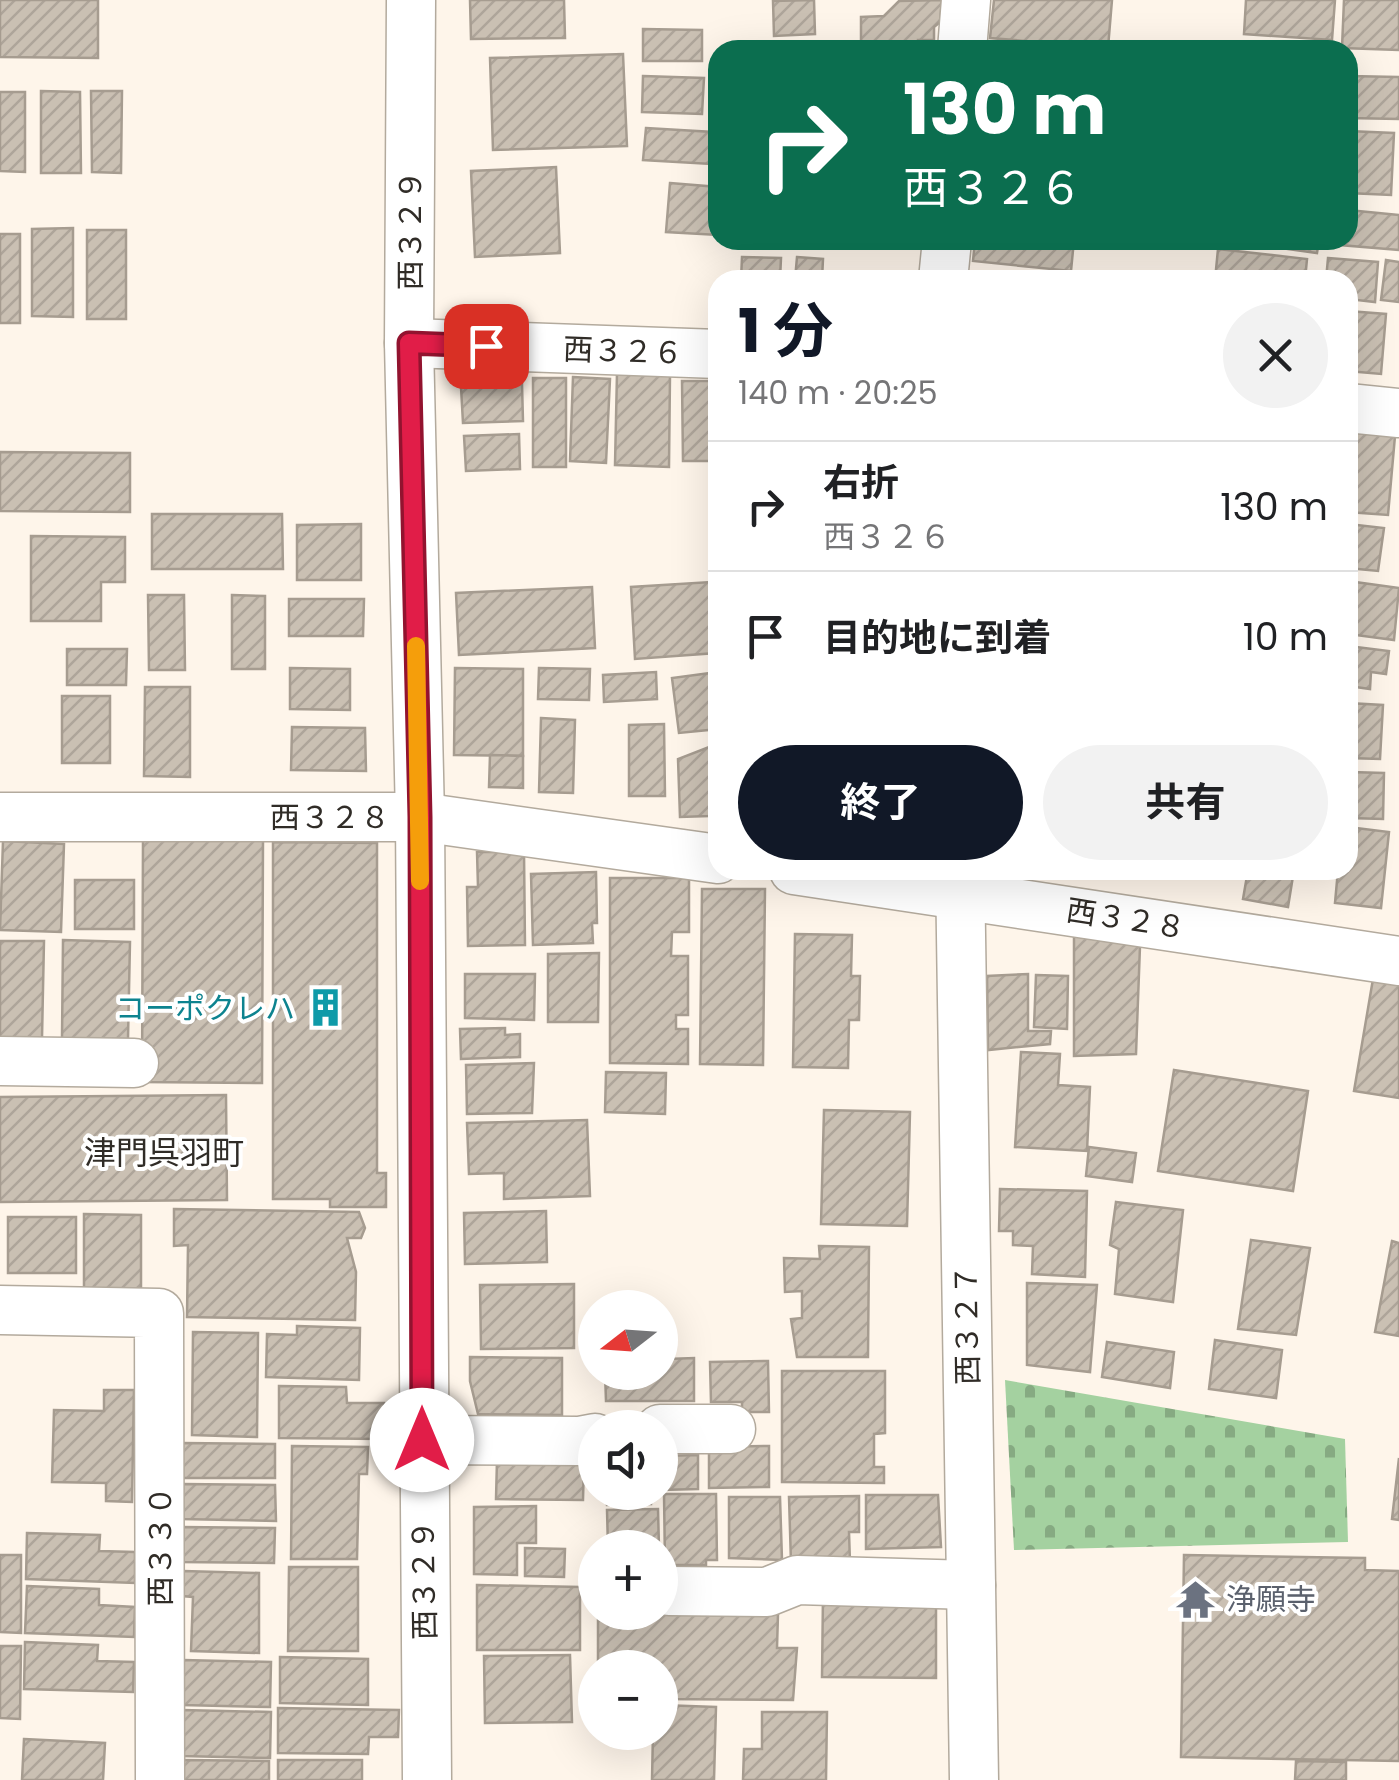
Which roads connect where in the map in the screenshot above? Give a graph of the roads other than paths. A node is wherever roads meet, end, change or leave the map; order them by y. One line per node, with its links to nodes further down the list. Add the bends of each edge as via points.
1 (411, 0): 4 (street, 西３２９)
2 (966, 0): 3 (street)
3 (963, 40)
4 (409, 343): 5 (street, 西３２６); 9 (street, 西３２９)
5 (708, 354)
6 (1358, 409): 7 (street)
7 (1399, 413)
8 (0, 817): 9 (street, 西３２８)
9 (420, 817): 10 (street, 西３２８); 19 (street, 西３２９)
10 (708, 858)
11 (932, 880): 12 (street, 西３２８)
12 (960, 882): 13 (street, 西３２８); 21 (street, 西３２７)
13 (1399, 962)
14 (0, 1062): 15 (street)
15 (134, 1063)
16 (0, 1310): 23 (street, 西３３０, via 159,1313)
17 (678, 1429): 18 (street)
18 (731, 1429)
19 (422, 1440): 20 (street); 24 (street, 西３２９)
20 (578, 1441)
21 (971, 1586): 22 (street, via 797,1580 767,1592); 25 (street, 西３２７)
22 (678, 1591)
23 (160, 1780)
24 (427, 1780)
25 (974, 1780)

